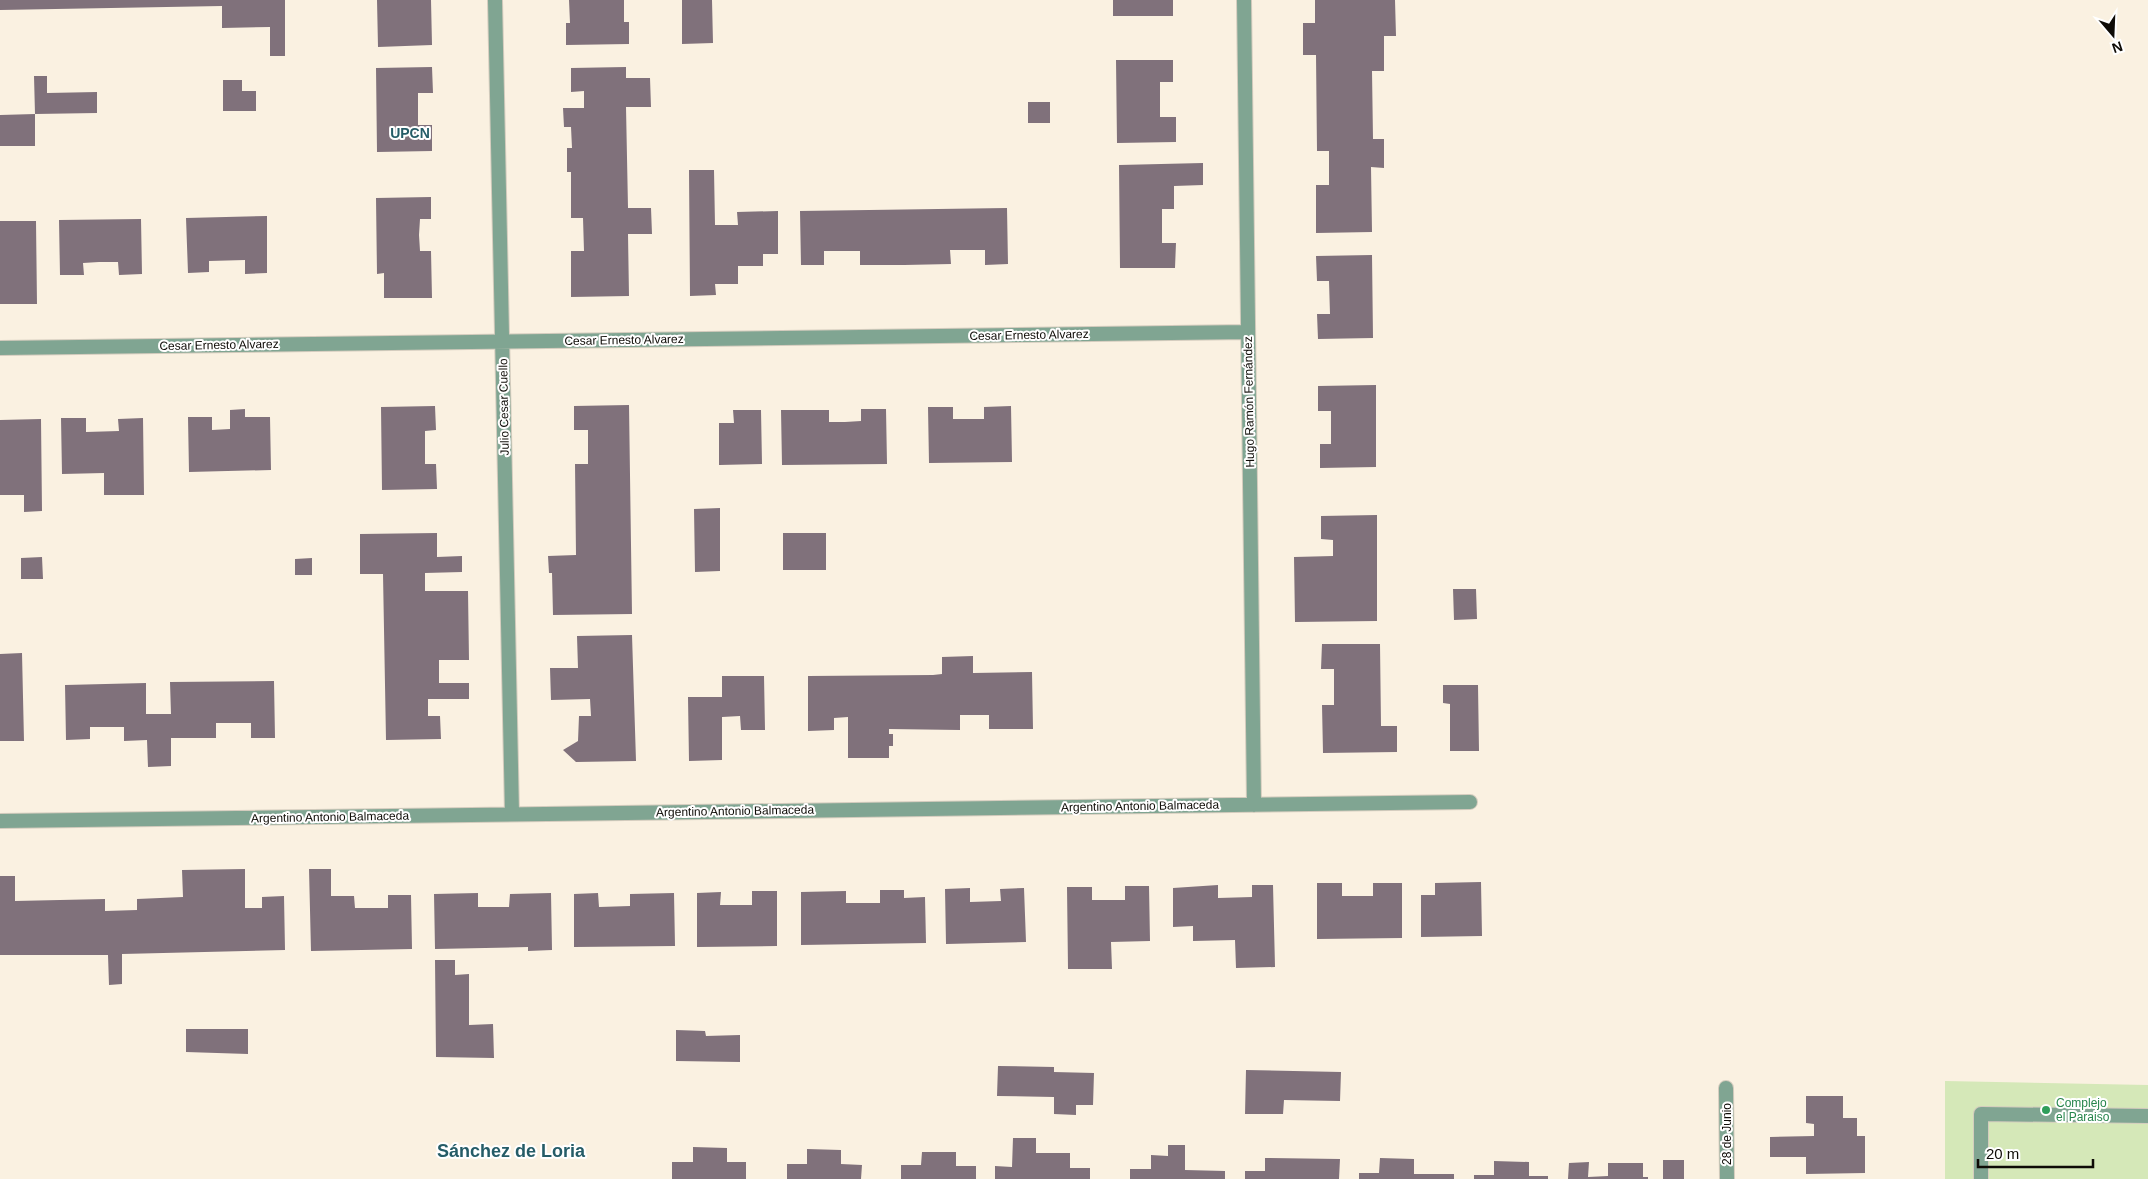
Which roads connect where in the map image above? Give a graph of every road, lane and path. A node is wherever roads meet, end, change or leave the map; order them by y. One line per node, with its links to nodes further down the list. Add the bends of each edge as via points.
1 (495, 0): 4 (street, Julio Cesar Cuello)
2 (1244, 0): 3 (street, Hugo Ramón Fernández)
3 (1248, 332): 4 (street, Cesar Ernesto Alvarez); 7 (street, Hugo Ramón Fernández)
4 (502, 342): 5 (street, Cesar Ernesto Alvarez); 8 (street, Julio Cesar Cuello)
5 (0, 348)
6 (1470, 802): 7 (street, Argentino Antonio Balmaceda)
7 (1254, 805): 8 (street, Argentino Antonio Balmaceda)
8 (512, 814): 9 (street, Argentino Antonio Balmaceda)
9 (0, 821)
10 (1726, 1088): 12 (street, 28 de Junio)
11 (2148, 1116): 13 (street, via 1981,1114)
12 (1727, 1179)
13 (1981, 1179)

